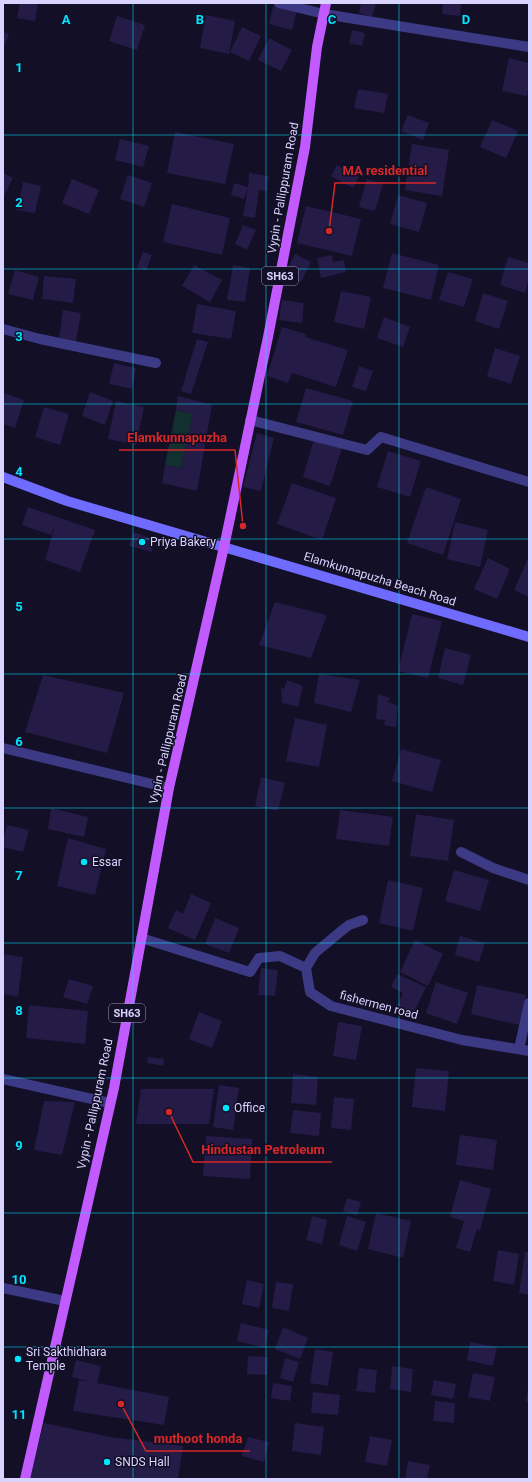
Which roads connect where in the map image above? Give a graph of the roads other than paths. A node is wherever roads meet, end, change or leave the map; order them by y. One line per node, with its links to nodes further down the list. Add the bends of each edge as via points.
1 (278, 3): 3 (street)
2 (326, 3): 3 (main road, Vypin - Pallippuram Road / SH63)
3 (324, 14): 4 (street); 7 (main road, Vypin - Pallippuram Road / SH63, via 317,47 305,147)
4 (529, 47)
5 (3, 329): 6 (street)
6 (156, 363)
7 (250, 420): 9 (street, via 367,450 381,437); 10 (main road, Vypin - Pallippuram Road / SH63)
8 (3, 477): 10 (main road, Elamkunnapuzha Beach Road, via 67,501)
9 (529, 482)
10 (224, 547): 11 (main road, Elamkunnapuzha Beach Road); 13 (main road, Vypin - Pallippuram Road / SH63)
11 (529, 637)
12 (3, 748): 13 (street)
13 (169, 788): 17 (main road, Vypin - Pallippuram Road / SH63)
14 (461, 852): 15 (street, via 493,868)
15 (529, 880)
16 (363, 920): 18 (street, via 349,925 340,932 315,954)
17 (141, 938): 18 (street, via 250,972 259,958 280,956); 22 (main road, Vypin - Pallippuram Road / SH63)
18 (306, 968): 20 (street, fishermen road, via 310,992 331,1006 462,1040)
19 (529, 1003): 20 (street)
20 (524, 1050)
21 (3, 1079): 22 (street)
22 (110, 1103): 24 (main road, Vypin - Pallippuram Road / SH63)
23 (3, 1288): 24 (street)
24 (65, 1301): 25 (main road, Vypin - Pallippuram Road / SH63)
25 (25, 1479)

